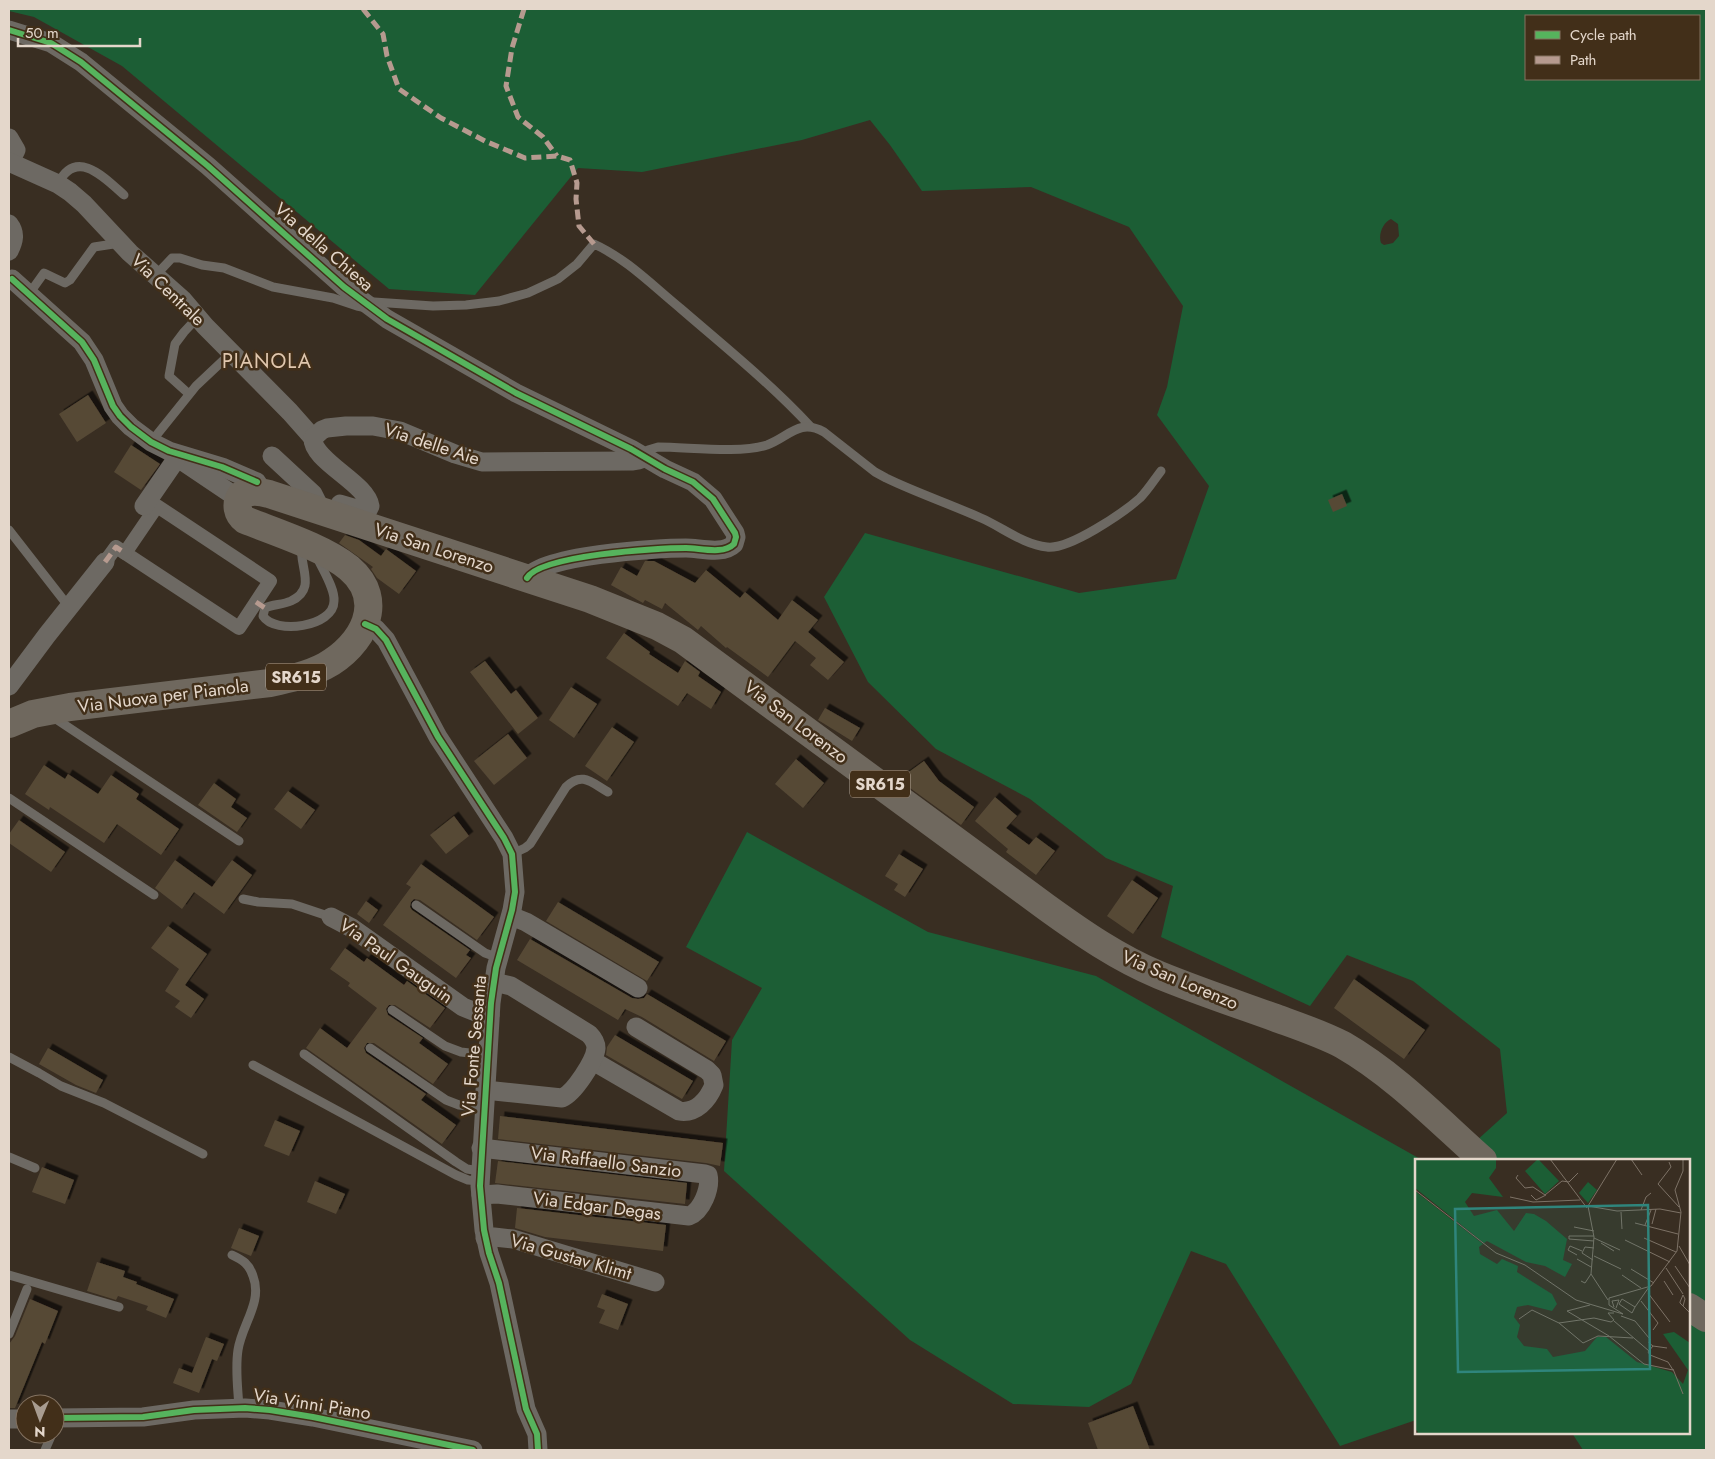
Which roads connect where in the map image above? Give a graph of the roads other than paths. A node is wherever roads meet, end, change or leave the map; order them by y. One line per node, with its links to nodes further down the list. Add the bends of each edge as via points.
1 (9, 30): 12 (street, Via della Chiesa, via 51,43 82,62 208,166)
2 (9, 138): 3 (street, via 16,150)
3 (9, 161): 4 (street, Via Centrale)
4 (58, 184): 5 (lane, via 72,168 83,166 102,176); 7 (street, Via Centrale, via 84,204)
5 (124, 195)
6 (9, 224): 8 (street, via 14,237)
7 (120, 243): 9 (street, Via Centrale); 11 (lane, via 94,247 65,283 44,273)
8 (9, 251)
9 (155, 276): 12 (lane, via 172,258 180,258 224,268 273,287 362,307); 13 (street, Via Centrale)
10 (10, 280): 11 (street)
11 (29, 294): 18 (street, via 82,342 120,416)
12 (365, 304): 16 (lane, via 466,305 528,293 558,279 594,244 634,270 785,398); 21 (street, Via della Chiesa, via 516,393)
13 (198, 316): 14 (street, Via Centrale); 15 (lane, via 175,344 169,376)
14 (231, 353): 15 (lane); 17 (street, Via Centrale)
15 (189, 394): 18 (lane)
16 (810, 426): 21 (lane, via 758,447 658,447); 22 (lane, via 824,432 886,478 980,517 1027,542 1047,547 1062,546 1101,526 1141,497)
17 (314, 438): 21 (street, Via delle Aie, via 327,428 373,426 400,432 482,462 628,462 637,461); 25 (street, via 313,443 320,453 359,489 370,504 364,511 328,501)
18 (151, 442): 19 (street)
19 (173, 454): 23 (street); 24 (street)
20 (272, 456): 25 (street, via 312,494)
21 (642, 456): 30 (street, Via della Chiesa, via 693,482 713,498 734,529 734,544 720,550 685,548 582,557 541,568)
22 (1160, 471)
23 (248, 491): 25 (main road, Via San Lorenzo / SR615, via 241,496 260,492); 27 (main road, Via Nuova per Pianola / SR615, via 238,510 241,517)
24 (144, 506)
25 (317, 508): 30 (main road, Via San Lorenzo / SR615)
26 (9, 530): 32 (lane)
27 (309, 546): 31 (lane, via 301,556 306,578 304,589 292,600); 31 (lane, via 334,598 329,614 312,623 282,625 264,618); 33 (main road, Via Nuova per Pianola / SR615, via 347,566 360,579 368,602)
28 (125, 553): 29 (street, via 116,548); 31 (street, via 239,628); 31 (street, via 157,506 270,581)
29 (105, 562): 32 (street)
30 (527, 578): 62 (main road, Via San Lorenzo / SR615, via 626,612 683,640 1102,945 1158,974 1341,1044 1410,1093)
31 (261, 605)
32 (69, 608): 34 (street)
33 (365, 624): 35 (main road, Via Nuova per Pianola / SR615, via 354,643 335,660 296,677); 40 (street, Via Fonte Sessanta, via 376,629 386,640 438,737)
34 (10, 680)
35 (45, 711): 36 (main road, Via Nuova per Pianola / SR615); 39 (lane)
36 (9, 724)
37 (608, 792): 40 (lane, via 586,779 571,782 530,844)
38 (9, 798): 41 (lane)
39 (239, 841)
40 (512, 854): 44 (street, Via Fonte Sessanta, via 515,892)
41 (154, 895)
42 (243, 899): 45 (lane, via 292,904)
43 (416, 905): 46 (lane, via 485,953)
44 (511, 916): 46 (street, Via Fonte Sessanta); 48 (street)
45 (331, 917): 50 (street, Via Paul Gauguin, via 352,928 464,1007)
46 (499, 958): 47 (street, Via Fonte Sessanta)
47 (494, 982): 50 (street, Via Fonte Sessanta); 56 (street, via 511,986 589,1034 596,1044)
48 (638, 988)
49 (392, 1010): 54 (lane, via 445,1046 461,1052)
50 (490, 1015): 54 (street, Via Fonte Sessanta)
51 (636, 1027): 56 (street, via 712,1075 714,1086 700,1106 690,1112 679,1111)
52 (370, 1048): 58 (lane, via 446,1100 459,1105)
53 (304, 1054): 64 (lane)
54 (487, 1055): 58 (street, Via Fonte Sessanta)
55 (9, 1058): 60 (lane)
56 (592, 1061): 58 (street, via 569,1094 562,1098)
57 (253, 1065): 64 (lane, via 456,1176)
58 (484, 1099): 59 (street, Via Fonte Sessanta)
59 (481, 1148): 64 (street, Via Fonte Sessanta); 65 (street, Via Raffaello Sanzio, via 705,1174 709,1179)
60 (202, 1154)
61 (9, 1157): 63 (lane)
62 (1482, 1159)
63 (35, 1168)
64 (480, 1182): 65 (street, Via Edgar Degas, via 497,1194 689,1216 696,1212); 66 (street, Via Fonte Sessanta)
65 (705, 1198)
66 (485, 1238): 69 (street, Via Gustav Klimt, via 513,1239); 78 (street, Via Fonte Sessanta, via 526,1409 536,1430)
67 (232, 1255): 75 (lane, via 250,1268 256,1285 255,1302 238,1348)
68 (9, 1275): 72 (lane)
69 (655, 1282)
70 (28, 1289): 74 (lane)
71 (1690, 1307): 73 (main road)
72 (119, 1308)
73 (1706, 1318)
74 (9, 1334)
75 (239, 1408): 76 (street, Via Vinni Piano); 77 (street, Via Vinni Piano, via 313,1417)
76 (65, 1423)
77 (473, 1450)
78 (540, 1450)

